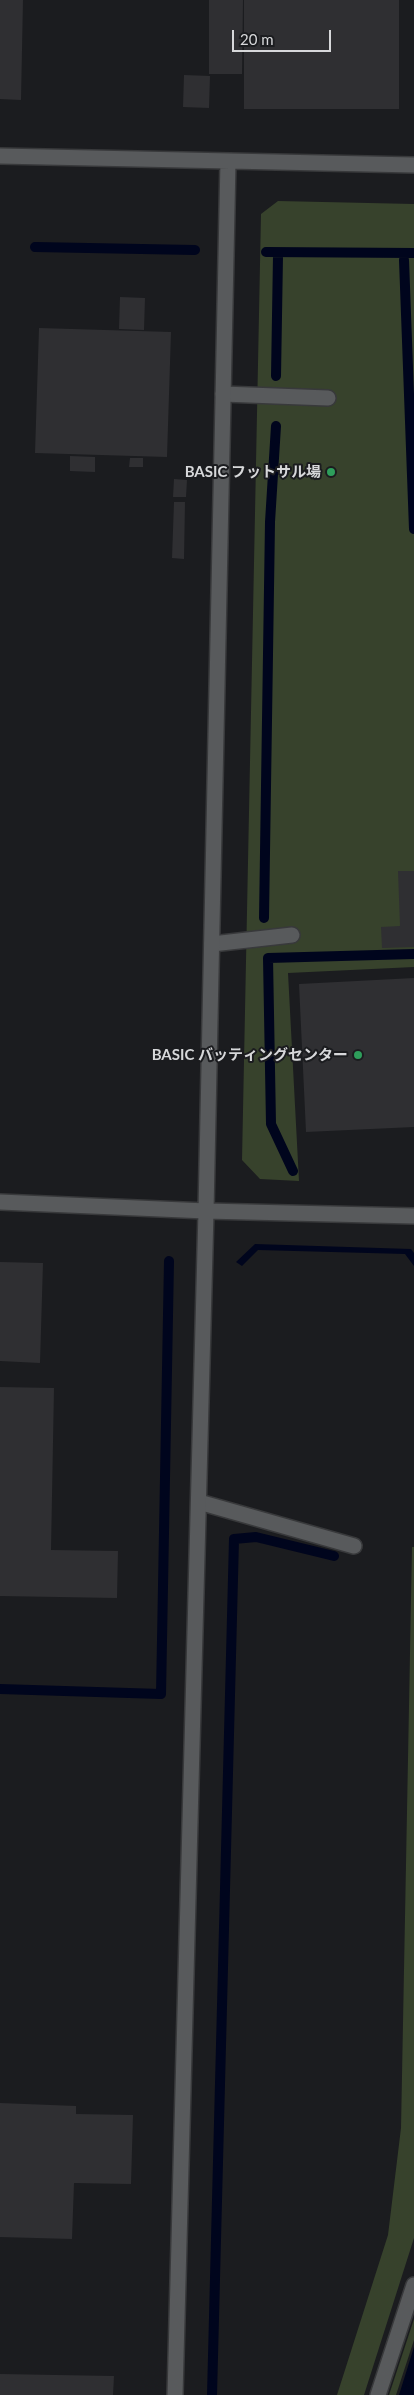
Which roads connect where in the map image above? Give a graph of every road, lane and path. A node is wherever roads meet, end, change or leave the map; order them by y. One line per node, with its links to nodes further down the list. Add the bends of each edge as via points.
1 (0, 156): 2 (street)
2 (228, 161): 3 (street); 4 (street)
3 (414, 165)
4 (224, 394): 5 (street); 7 (street)
5 (328, 398)
6 (292, 935): 7 (street)
7 (212, 944): 9 (street)
8 (0, 1202): 9 (street)
9 (206, 1211): 10 (street); 11 (street)
10 (414, 1216)
11 (199, 1502): 12 (street); 14 (street)
12 (354, 1546)
13 (414, 2285): 15 (street)
14 (175, 2395)
15 (378, 2395)

